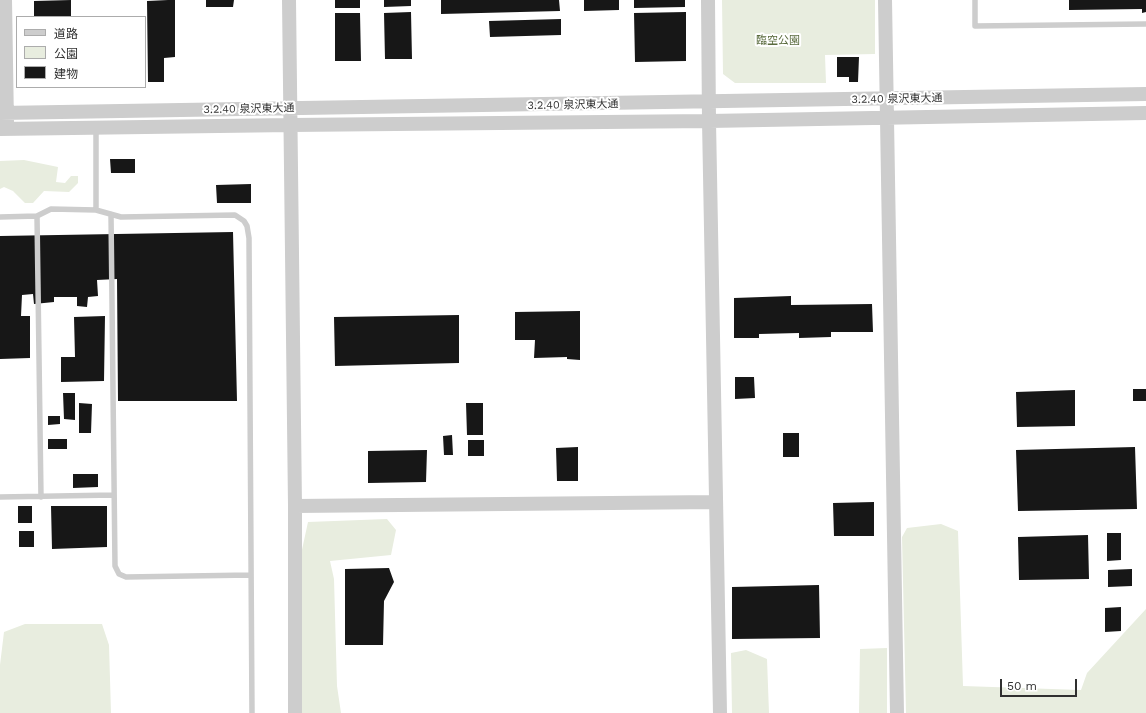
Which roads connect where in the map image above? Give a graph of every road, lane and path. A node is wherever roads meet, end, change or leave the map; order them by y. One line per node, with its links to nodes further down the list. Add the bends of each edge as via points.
1 (5, 0): 11 (street)
2 (289, 0): 10 (street)
3 (708, 0): 9 (street)
4 (885, 0): 8 (street)
5 (975, 0): 6 (lane, via 975,26)
6 (1146, 24)
7 (1146, 94): 8 (street, 3.2.40 泉沢東大通)
8 (887, 99): 9 (street, 3.2.40 泉沢東大通); 13 (street)
9 (709, 102): 10 (street, 3.2.40 泉沢東大通); 14 (street)
10 (291, 109): 11 (street, 3.2.40 泉沢東大通); 15 (street)
11 (3, 113): 17 (street)
12 (1146, 113): 13 (street, 3.2.40 泉沢東大通)
13 (887, 117): 14 (street, 3.2.40 泉沢東大通); 31 (street)
14 (709, 121): 15 (street, 3.2.40 泉沢東大通); 25 (street)
15 (291, 125): 16 (street, 3.2.40 泉沢東大通); 26 (street)
16 (96, 128): 17 (street, 3.2.40 泉沢東大通); 18 (lane)
17 (4, 129)
18 (96, 210): 19 (lane); 20 (lane, via 51,209)
19 (111, 214): 22 (lane); 27 (lane, via 121,217 235,215 247,226)
20 (37, 216): 21 (lane); 23 (lane)
21 (0, 217)
22 (114, 495): 23 (lane); 27 (lane, via 115,566 119,574 126,578)
23 (41, 496): 24 (lane)
24 (0, 497)
25 (716, 502): 26 (street); 30 (street)
26 (295, 506): 29 (street)
27 (251, 575): 28 (lane)
28 (252, 713)
29 (295, 713)
30 (720, 713)
31 (897, 713)

